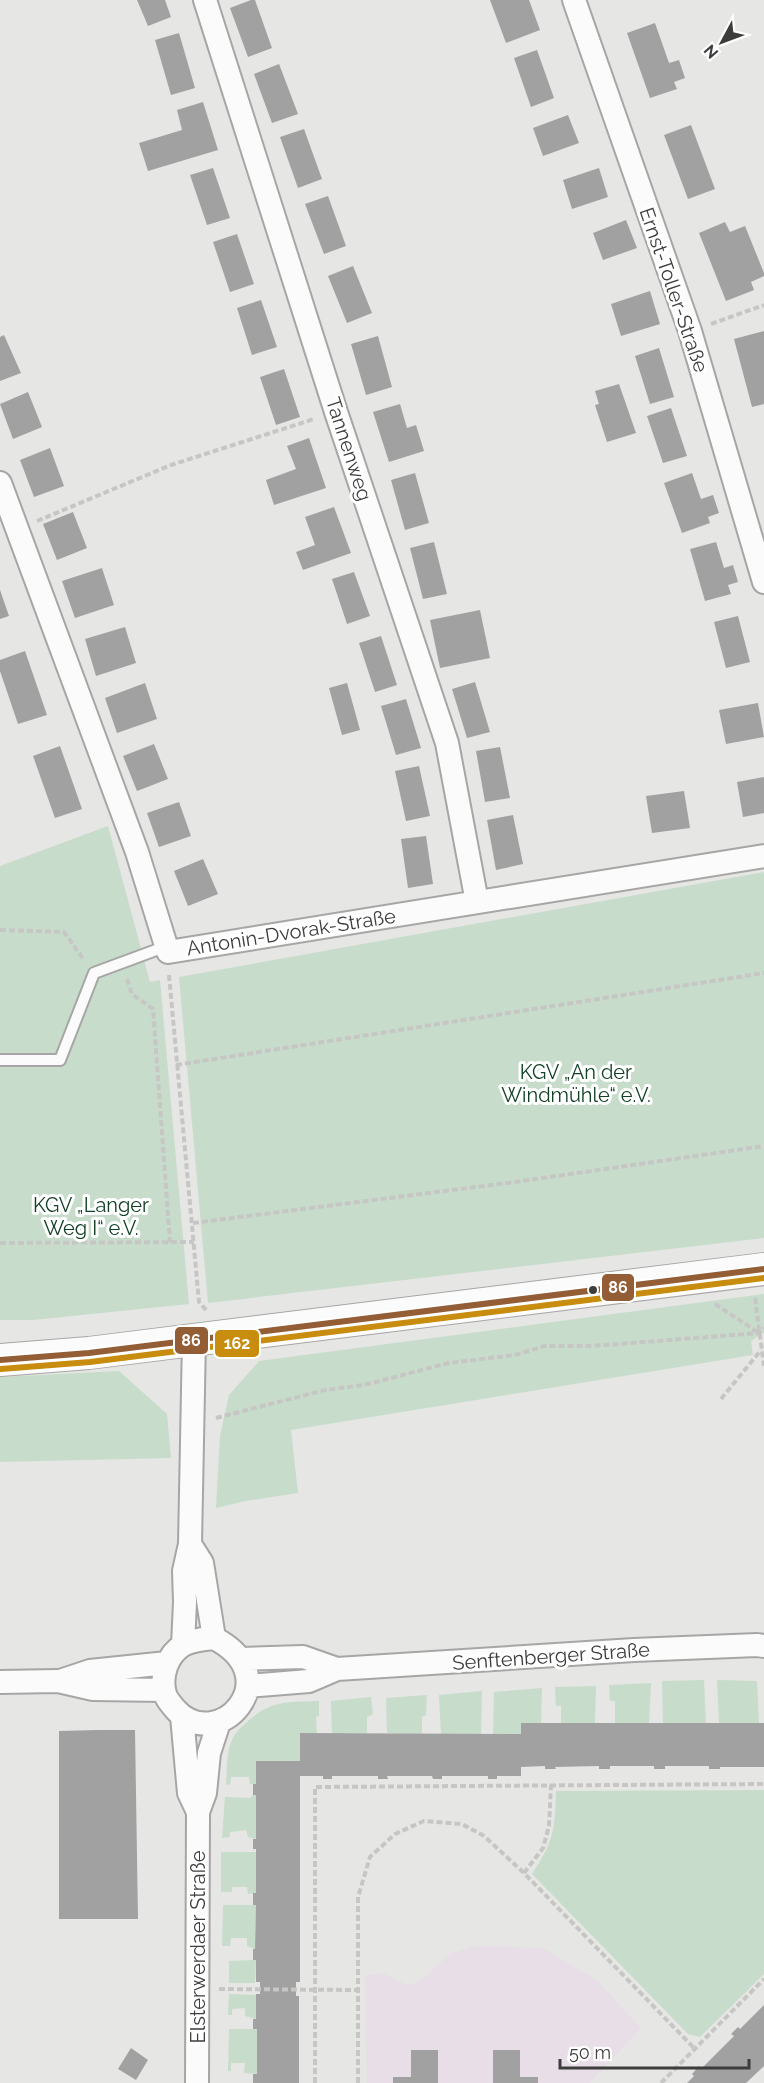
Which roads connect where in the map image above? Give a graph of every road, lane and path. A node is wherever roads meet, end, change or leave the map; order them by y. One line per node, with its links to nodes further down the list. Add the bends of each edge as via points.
1 (205, 0): 5 (street, Tannenweg)
2 (574, 0): 4 (street, Ernst-Toller-Straße)
3 (764, 305): 4 (path)
4 (690, 332): 8 (street, Ernst-Toller-Straße)
5 (336, 412): 7 (path, via 171,465); 10 (street, Tannenweg, via 447,743)
6 (0, 483): 7 (street, Antonin-Dvorak-Straße)
7 (17, 529): 12 (street, Antonin-Dvorak-Straße, via 136,852)
8 (764, 582)
9 (764, 856): 10 (street, Antonin-Dvorak-Straße)
10 (477, 902): 12 (street, Antonin-Dvorak-Straße)
11 (0, 930): 15 (path, via 64,932)
12 (167, 949): 13 (lane); 17 (path)
13 (122, 963): 15 (lane); 20 (path, via 132,994 153,1009)
14 (764, 973): 17 (path)
15 (94, 974): 16 (lane, via 60,1060)
16 (0, 1060)
17 (176, 1065): 19 (path)
18 (764, 1146): 19 (path)
19 (192, 1223): 21 (path)
20 (170, 1242): 21 (path); 22 (path)
21 (194, 1242): 25 (path, via 199,1302 207,1311)
22 (0, 1243)
23 (759, 1279): 27 (path); 28 (main road)
24 (711, 1301): 27 (path)
25 (217, 1310)
26 (764, 1328): 27 (path)
27 (759, 1333): 29 (path); 33 (path, via 545,1346 325,1390)
28 (194, 1339): 30 (main road); 34 (street)
29 (762, 1349): 31 (path); 32 (path)
30 (0, 1360)
31 (764, 1366)
32 (721, 1399)
33 (213, 1419)
34 (190, 1544): 35 (street, via 202,1563); 36 (street, via 184,1570)
35 (214, 1638): 36 (street, via 194,1640); 38 (street)
36 (183, 1646): 39 (street)
37 (764, 1646): 40 (street, Senftenberger Straße, via 633,1650)
38 (242, 1659): 40 (street, Senftenberger Straße, via 303,1657); 43 (street)
39 (167, 1664): 41 (street, via 90,1671); 44 (street)
40 (337, 1669): 43 (street, Senftenberger Straße, via 309,1681)
41 (58, 1681): 42 (street); 44 (street, via 93,1689)
42 (0, 1682)
43 (248, 1686): 46 (street, via 235,1712)
44 (164, 1690): 45 (street, via 167,1700)
45 (182, 1716): 46 (street, via 207,1724); 49 (street, Elsterwerdaer Straße, via 189,1793)
46 (219, 1722): 49 (street, Elsterwerdaer Straße)
47 (764, 1784): 48 (path)
48 (551, 1785): 50 (path, via 549,1826 543,1848); 53 (path, via 315,1787)
49 (198, 1812): 56 (street, Elsterwerdaer Straße)
50 (524, 1873): 54 (path, via 484,1836 462,1824 424,1821 394,1834 370,1857 358,1897); 55 (path)
51 (764, 1979): 55 (path)
52 (218, 1989): 53 (path)
53 (315, 1990): 54 (path); 57 (path)
54 (358, 1990): 58 (path)
55 (695, 2049): 59 (path)
56 (197, 2083)
57 (315, 2083)
58 (358, 2083)
59 (661, 2083)

